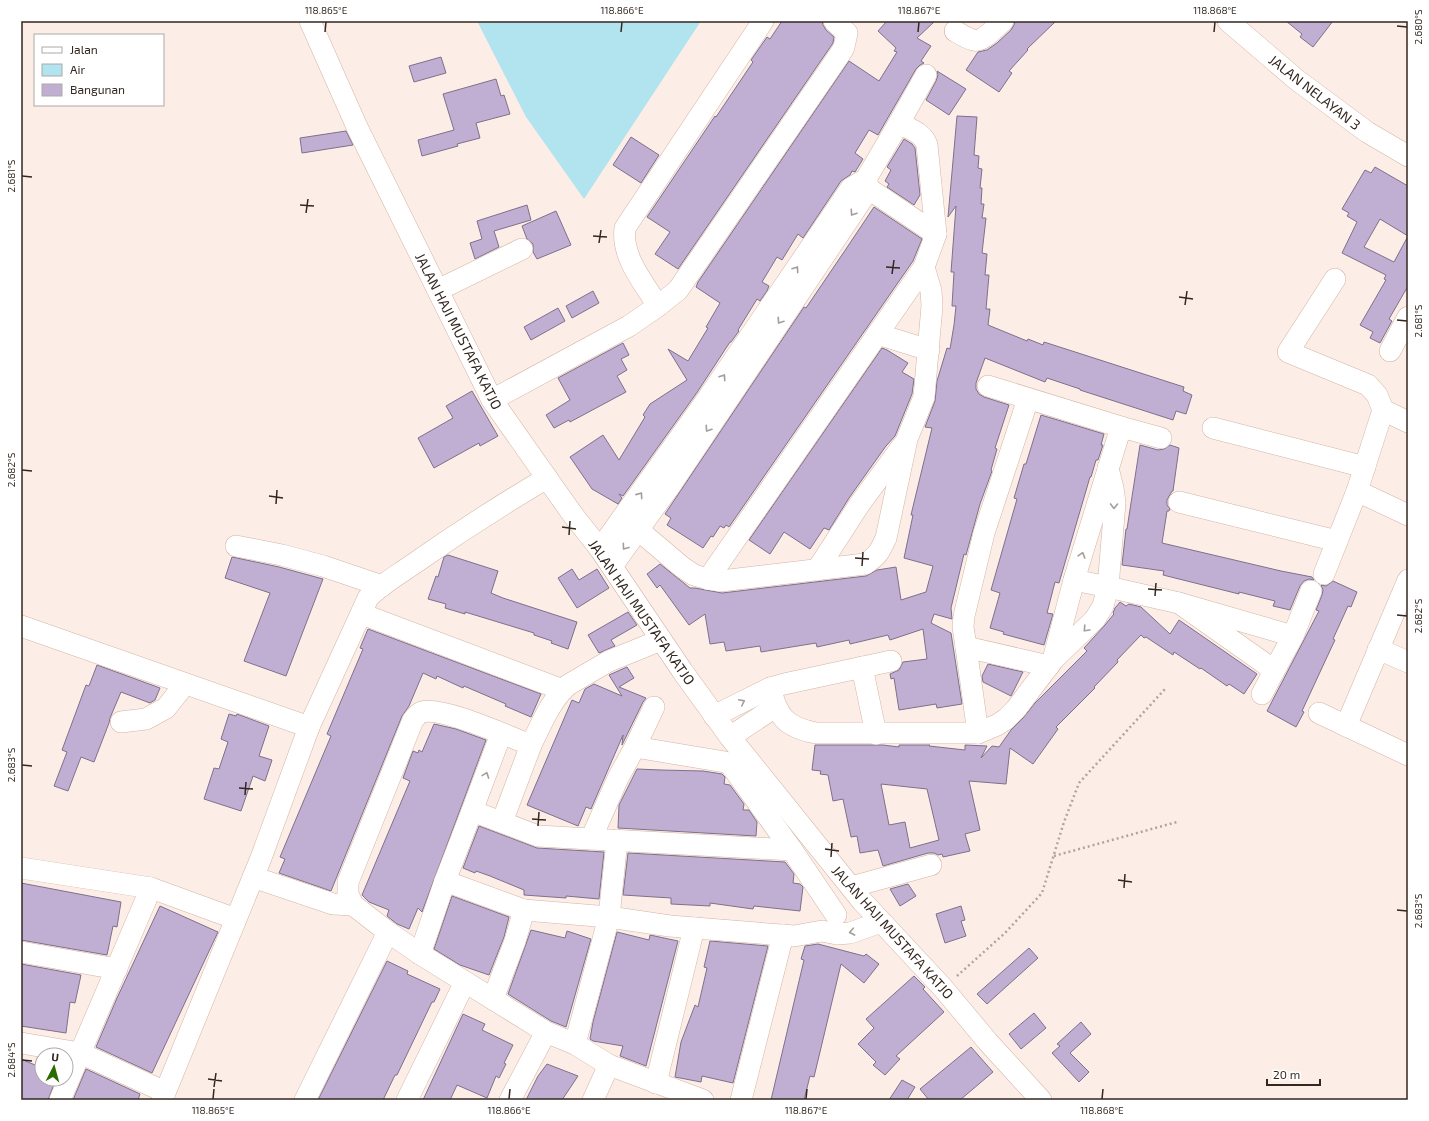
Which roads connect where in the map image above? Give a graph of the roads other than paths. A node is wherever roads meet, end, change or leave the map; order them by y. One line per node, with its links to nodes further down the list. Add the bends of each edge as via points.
1 (310, 21): 15 (street, JALAN HAJI MUSTAFA KATJO, via 357,127)
2 (763, 21): 16 (street, via 625,228 626,250)
3 (834, 21): 16 (street, via 847,33 842,51 686,280)
4 (1003, 21): 6 (street, via 978,40)
5 (1228, 21): 9 (street, JALAN NELAYAN 3, via 1297,80 1367,132)
6 (955, 31)
7 (926, 75): 8 (street)
8 (899, 123): 10 (street); 11 (street, via 925,139)
9 (1408, 156)
10 (862, 185): 11 (street); 36 (street, via 672,483)
11 (936, 234): 13 (street)
12 (522, 249): 15 (street)
13 (924, 267): 18 (street); 19 (street, via 931,291 932,306)
14 (1335, 279): 24 (street, via 1288,352 1368,385 1377,394)
15 (438, 290): 23 (street, JALAN HAJI MUSTAFA KATJO)
16 (658, 306): 23 (street, via 629,326)
17 (1408, 317): 20 (street)
18 (877, 334): 19 (street); 42 (street)
19 (929, 350): 29 (street, via 924,397)
20 (1390, 351)
21 (988, 386): 22 (street)
22 (1028, 399): 26 (street); 53 (street, via 984,533 964,616)
23 (492, 400): 32 (street, JALAN HAJI MUSTAFA KATJO)
24 (1383, 410): 25 (street); 30 (street)
25 (1408, 422)
26 (1121, 427): 28 (street); 31 (street)
27 (1213, 428): 30 (street)
28 (1161, 438)
29 (907, 439): 40 (street, via 859,505); 40 (street, via 886,538 880,551 865,564)
30 (1365, 467): 33 (street)
31 (1108, 468): 43 (street, one-way to 31); 46 (street, one-way to 46, via 1115,503)
32 (547, 478): 39 (street, JALAN HAJI MUSTAFA KATJO); 45 (street, via 451,537)
33 (1357, 491): 35 (street); 37 (street)
34 (1179, 502): 37 (street)
35 (1408, 515)
36 (631, 524): 39 (street); 42 (street, via 682,568)
37 (1337, 541): 41 (street)
38 (236, 546): 45 (street, via 323,566)
39 (606, 557): 52 (street, JALAN HAJI MUSTAFA KATJO)
40 (817, 570): 42 (street, via 721,581)
41 (1324, 574)
42 (708, 579)
43 (1074, 580): 46 (street); 57 (street)
44 (1408, 580): 54 (street)
45 (382, 586): 49 (street, via 368,598)
46 (1108, 587): 48 (street); 57 (street, one-way to 57, via 1103,606 1095,619)
47 (1311, 591): 51 (street)
48 (1179, 603): 51 (street); 59 (street)
49 (362, 614): 61 (street); 69 (street)
50 (22, 631): 60 (street)
51 (1293, 636): 59 (street)
52 (661, 640): 61 (street, via 609,661); 66 (street, JALAN HAJI MUSTAFA KATJO)
53 (966, 647): 57 (street); 70 (street)
54 (1378, 649): 56 (street); 68 (street)
55 (891, 661): 58 (street)
56 (1408, 662)
57 (1051, 663): 70 (street, via 1006,719)
58 (862, 667): 63 (street, via 784,684); 72 (street)
59 (1274, 671): 62 (street)
60 (185, 684): 67 (street, via 166,708 146,719); 69 (street)
61 (563, 690): 74 (street, via 551,706)
62 (1262, 694)
63 (772, 698): 66 (street, one-way to 63); 72 (street, via 781,717 802,730 816,733); 73 (street)
64 (654, 707): 75 (street)
65 (1319, 713): 68 (street)
66 (714, 716): 73 (street, JALAN HAJI MUSTAFA KATJO)
67 (121, 722)
68 (1346, 726): 76 (street)
69 (309, 727): 84 (street)
70 (978, 733): 72 (street)
71 (501, 734): 74 (street); 77 (street, one-way to 71); 88 (street, via 441,712 422,712 417,715 348,882 348,894)
72 (876, 734)
73 (730, 738): 87 (street, JALAN HAJI MUSTAFA KATJO)
74 (531, 745): 78 (street)
75 (635, 747): 79 (street); 81 (street, via 728,763)
76 (1408, 755)
77 (472, 811): 78 (street); 85 (street)
78 (502, 822): 79 (street, via 538,836)
79 (591, 839): 80 (street)
80 (616, 840): 81 (street); 91 (street)
81 (792, 850): 90 (street)
82 (932, 865): 87 (street)
83 (21, 868): 86 (street)
84 (253, 877): 88 (street, via 333,904); 92 (street)
85 (445, 881): 89 (street); 99 (street)
86 (151, 888): 92 (street); 100 (street)
87 (857, 894): 90 (street); 93 (street, JALAN HAJI MUSTAFA KATJO)
88 (353, 905): 96 (street)
89 (524, 910): 91 (street); 102 (street, via 515,942)
90 (836, 915): 95 (street)
91 (609, 917): 94 (street); 105 (street)
92 (236, 920): 109 (street)
93 (880, 922): 95 (street, one-way to 95, via 850,933); 118 (street, JALAN HAJI MUSTAFA KATJO, via 943,988)
94 (694, 928): 97 (street); 108 (street)
95 (822, 931): 97 (street)
96 (388, 932): 99 (street); 111 (street)
97 (789, 935): 116 (street); 117 (street)
98 (21, 952): 100 (street)
99 (420, 954): 101 (street)
100 (116, 968): 106 (street)
101 (465, 982): 102 (street); 112 (street)
102 (493, 999): 103 (street)
103 (546, 1032): 105 (street); 113 (street)
104 (21, 1043): 106 (street)
105 (575, 1044): 107 (street)
106 (80, 1053): 109 (street); 110 (street)
107 (609, 1065): 108 (street); 114 (street)
108 (656, 1083): 115 (street)
109 (164, 1096)
110 (60, 1100)
111 (305, 1100)
112 (407, 1100)
113 (510, 1100)
114 (593, 1100)
115 (703, 1100)
116 (741, 1100)
117 (752, 1100)
118 (1041, 1100)

